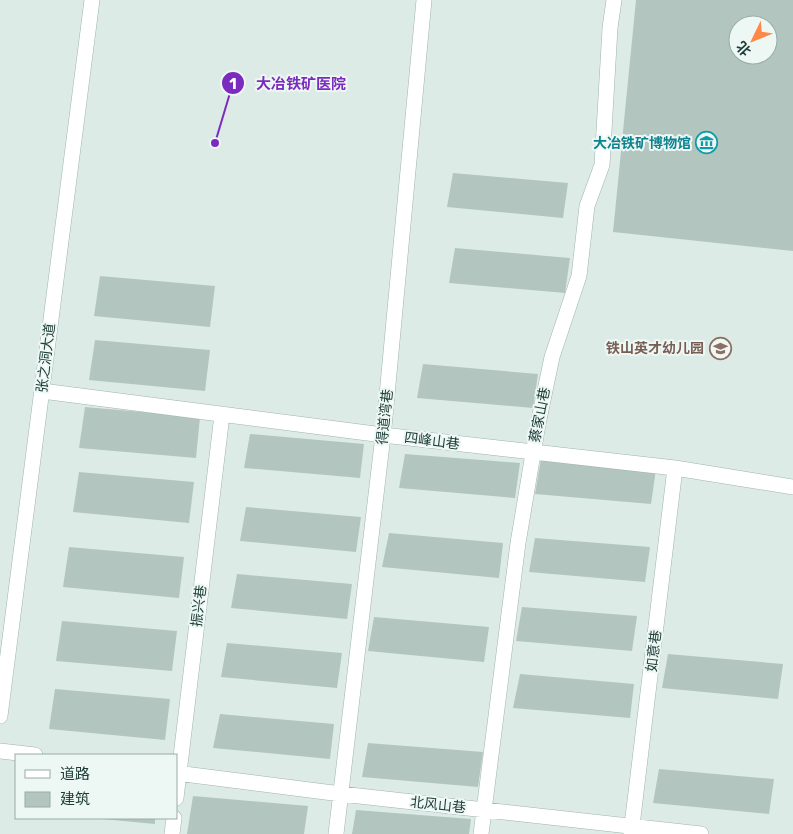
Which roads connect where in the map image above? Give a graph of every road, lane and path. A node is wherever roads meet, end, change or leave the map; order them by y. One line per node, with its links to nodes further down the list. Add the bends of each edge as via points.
1 (92, 0): 4 (street, 张之洞大道)
2 (424, 0): 6 (street, 得道湾巷)
3 (614, 0): 7 (street, 蔡家山巷, via 602,165 587,206 579,276 552,357)
4 (42, 391): 5 (street, 四峰山巷); 10 (street, 张之洞大道)
5 (222, 415): 6 (street, 四峰山巷); 13 (street, 振兴巷)
6 (383, 435): 7 (street, 四峰山巷); 14 (street, 得道湾巷)
7 (533, 452): 8 (street, 四峰山巷); 15 (street, 蔡家山巷, via 518,543)
8 (675, 468): 9 (street, 四峰山巷); 17 (street, 如意巷)
9 (793, 487)
10 (0, 716)
11 (0, 751): 12 (street)
12 (26, 754)
13 (178, 773): 14 (street, 北风山巷)
14 (342, 794): 15 (street, 北风山巷); 19 (street, 得道湾巷)
15 (484, 810): 17 (street, 北风山巷); 20 (street, 蔡家山巷)
16 (174, 819): 18 (street)
17 (632, 830): 21 (street, 北风山巷)
18 (172, 834)
19 (336, 834)
20 (481, 834)
21 (701, 834)

